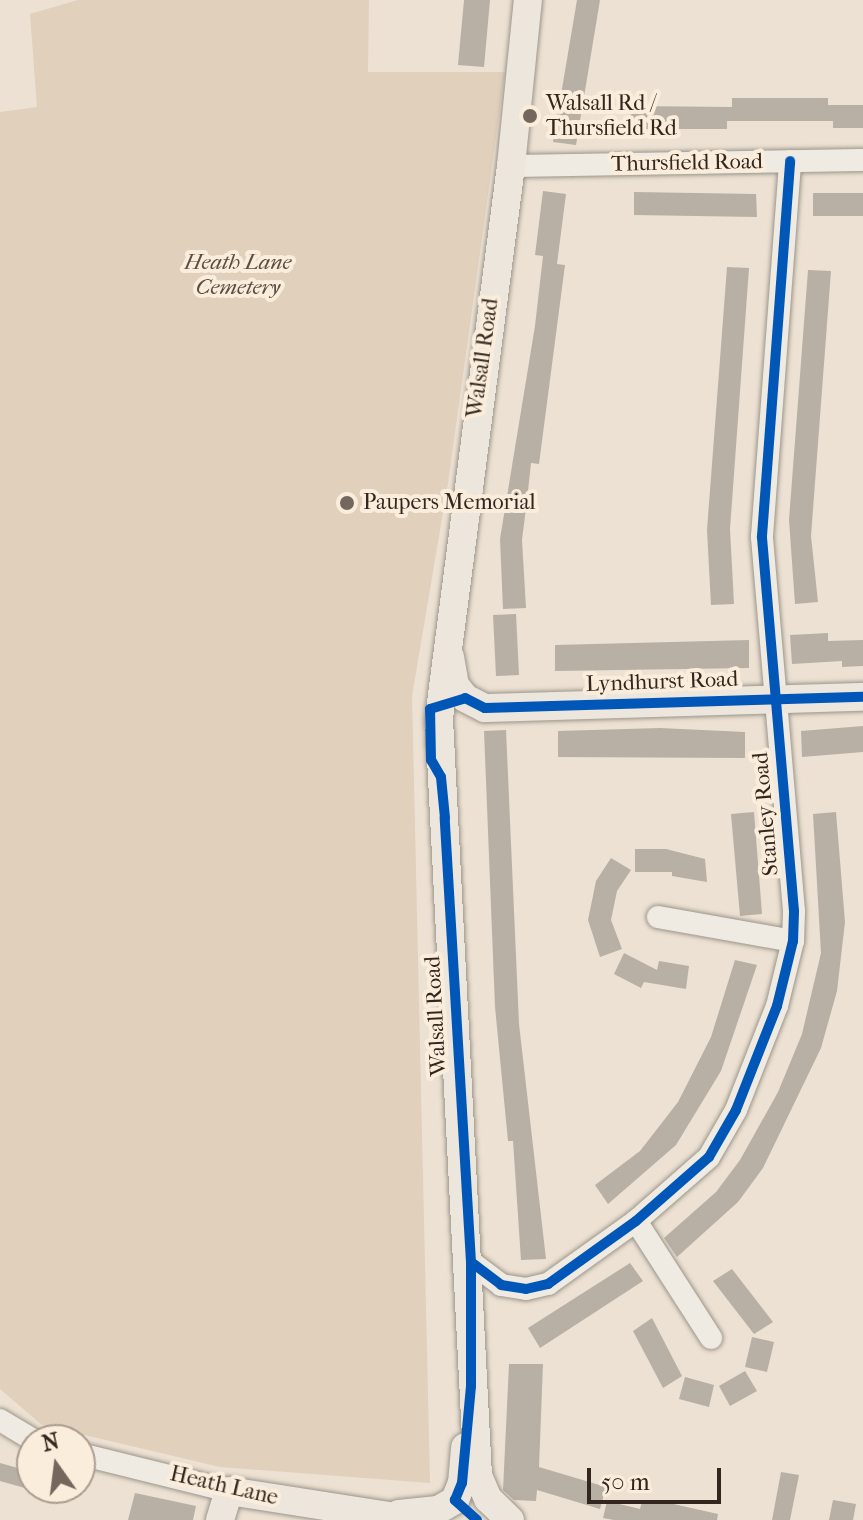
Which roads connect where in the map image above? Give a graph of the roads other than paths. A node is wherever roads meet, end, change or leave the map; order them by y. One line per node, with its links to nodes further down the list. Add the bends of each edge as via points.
1 (528, 0): 4 (main road, Walsall Road)
2 (863, 160): 3 (street, Thursfield Road)
3 (790, 161): 4 (street, Thursfield Road); 7 (street, Stanley Road, via 762,536)
4 (511, 166): 5 (main road, Walsall Road)
5 (447, 645): 8 (main road, via 455,685 465,698); 9 (main road, Walsall Road, via 439,718)
6 (863, 697): 7 (main road, Lyndhurst Road)
7 (777, 699): 8 (main road, Lyndhurst Road); 11 (street, Stanley Road)
8 (485, 708): 9 (main road, via 463,722)
9 (441, 777): 13 (main road, Walsall Road)
10 (658, 917): 11 (street)
11 (793, 941): 12 (street, Stanley Road, via 777,1006 736,1110 709,1157)
12 (636, 1221): 13 (street, Stanley Road, via 548,1284 526,1289 501,1285); 14 (street)
13 (471, 1262): 15 (main road, Walsall Road)
14 (711, 1338)
15 (471, 1386): 18 (main road, Heath Lane, via 462,1483 455,1500); 20 (main road, Walsall Road, via 478,1476 488,1499)
16 (96, 1458): 17 (street, Heath Lane)
17 (229, 1491): 18 (main road, Heath Lane); 19 (main road)
18 (407, 1517)
19 (220, 1520)
20 (510, 1520)

